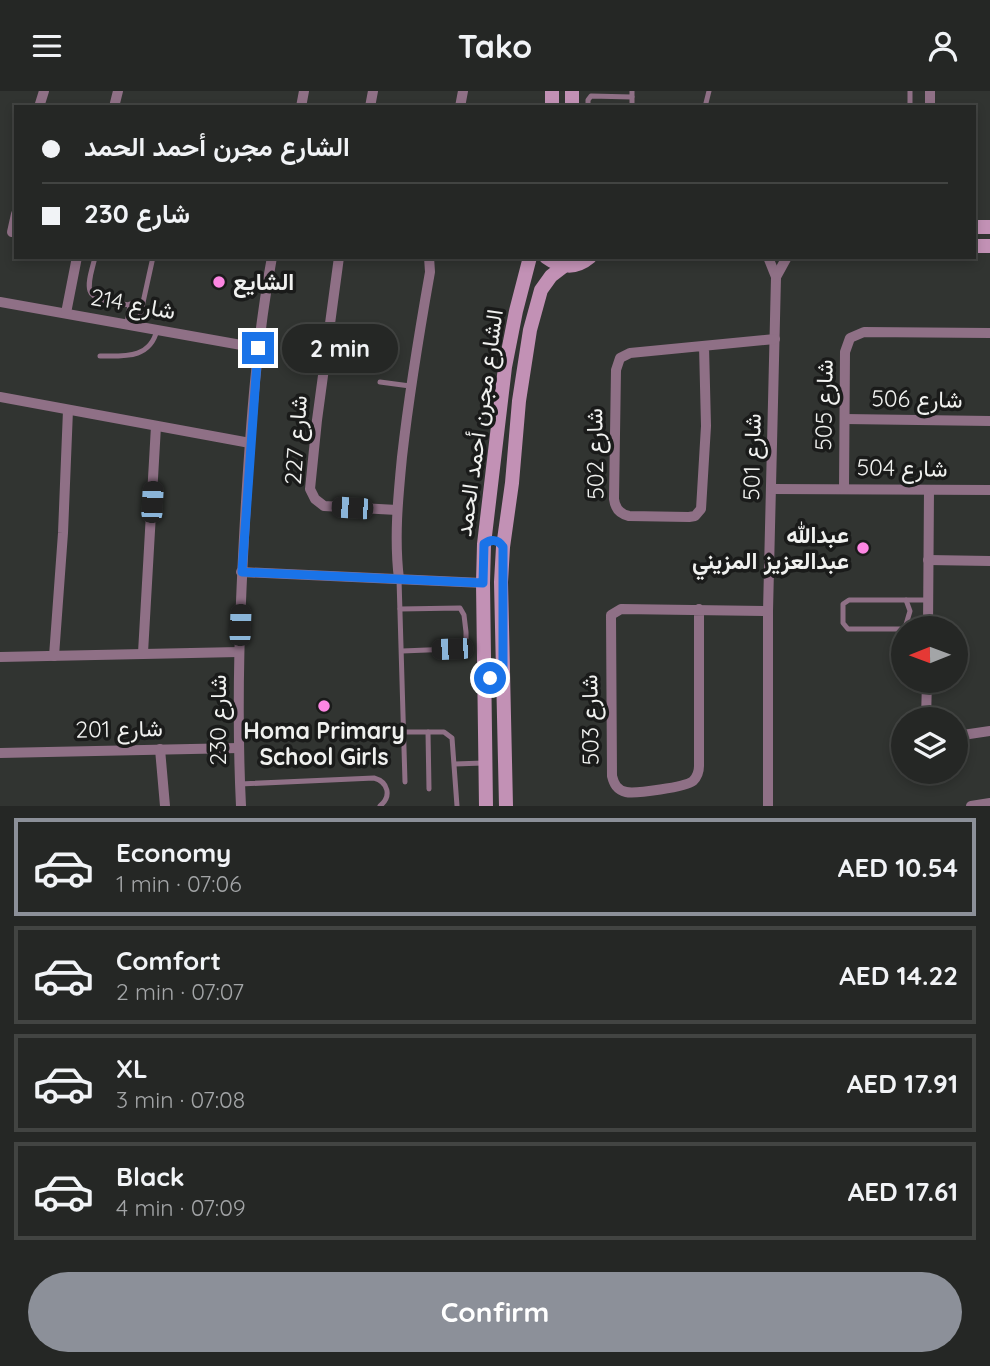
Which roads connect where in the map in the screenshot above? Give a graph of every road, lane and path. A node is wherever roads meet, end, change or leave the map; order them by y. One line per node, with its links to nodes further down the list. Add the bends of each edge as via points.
1 (633, 101): 2 (lane, via 591,96)
2 (588, 105)
3 (0, 230): 4 (street)
4 (14, 233)
5 (77, 259): 21 (street)
6 (95, 259): 19 (lane, via 89,285 92,296)
7 (153, 259): 20 (lane)
8 (272, 259): 27 (street, شارع 230)
9 (339, 259): 41 (street, شارع 227, via 310,489 324,506)
10 (429, 259): 30 (street)
11 (529, 259): 42 (street, الشارع مجرن أحمد الحمد, via 505,367)
12 (549, 259): 16 (street)
13 (589, 259): 16 (street)
14 (769, 259): 17 (street, شارع 501)
15 (786, 259): 17 (street, شارع 501)
16 (564, 266): 43 (street, الشارع مجرن أحمد الحمد, via 541,290 530,330)
17 (776, 277): 25 (street, شارع 501)
18 (0, 302): 21 (street, شارع 214)
19 (131, 304): 20 (lane); 22 (lane)
20 (142, 307): 22 (lane)
21 (66, 313): 22 (street, شارع 214)
22 (132, 325): 23 (street, شارع 214)
23 (157, 330): 27 (street, شارع 214); 28 (lane, via 142,352)
24 (990, 333): 33 (street, شارع 505, via 854,335 845,347)
25 (775, 339): 26 (street, شارع 502); 37 (street, شارع 501)
26 (704, 346): 26 (street, شارع 502, via 630,353 618,360 614,499 621,513 689,517 701,509)
27 (258, 348): 36 (street, شارع 230)
28 (100, 356)
29 (380, 383): 30 (lane)
30 (410, 386): 41 (street)
31 (0, 397): 32 (street)
32 (68, 410): 35 (street); 60 (street)
33 (845, 419): 34 (street, شارع 506); 38 (street, شارع 505)
34 (990, 421)
35 (156, 426): 36 (street); 59 (street)
36 (250, 443): 46 (street, شارع 230)
37 (772, 489): 38 (street, شارع 504); 53 (street, شارع 501)
38 (844, 489): 39 (street, شارع 504)
39 (929, 490): 40 (street, شارع 504); 44 (street)
40 (990, 490)
41 (397, 510): 47 (street)
42 (484, 544): 43 (street, via 495,540); 48 (street, الشارع مجرن أحمد الحمد)
43 (503, 547): 62 (street, الشارع مجرن أحمد الحمد)
44 (928, 560): 45 (street); 50 (street)
45 (990, 561)
46 (242, 572): 47 (street); 58 (street, شارع 230)
47 (400, 579): 48 (street); 51 (lane)
48 (483, 583): 63 (street, الشارع مجرن أحمد الحمد)
49 (906, 600): 50 (lane); 54 (lane); 56 (lane, via 845,601 843,623 848,629)
50 (928, 600): 55 (street)
51 (400, 609): 57 (lane); 57 (lane, via 460,608 467,636 456,649)
52 (699, 610): 52 (street, شارع 503, via 621,609 611,615 612,776 623,792 685,785 697,775); 53 (street, شارع 503)
53 (768, 611): 83 (street, شارع 501)
54 (908, 616)
55 (928, 616)
56 (891, 629)
57 (402, 651): 65 (lane)
58 (239, 652): 59 (street); 68 (street, شارع 230)
59 (143, 653): 60 (street)
60 (54, 656): 61 (street)
61 (0, 657)
62 (503, 672): 63 (street, via 494,679); 82 (street, الشارع مجرن أحمد الحمد)
63 (484, 673): 71 (street, الشارع مجرن أحمد الحمد)
64 (990, 731): 67 (street)
65 (404, 732): 66 (lane); 73 (lane)
66 (428, 732): 72 (lane, via 444,732 452,738); 75 (lane)
67 (968, 734)
68 (239, 748): 69 (street, شارع 201); 74 (street, شارع 230)
69 (160, 749): 70 (street, شارع 201); 77 (street)
70 (0, 753)
71 (485, 763): 72 (lane); 81 (street, الشارع مجرن أحمد الحمد)
72 (455, 764): 80 (lane)
73 (405, 782)
74 (240, 784): 78 (street, شارع 230); 79 (lane, via 373,778 388,790)
75 (429, 789)
76 (990, 803): 84 (street)
77 (165, 806)
78 (241, 806)
79 (380, 806)
80 (457, 806)
81 (486, 806)
82 (506, 806)
83 (768, 806)
84 (971, 806)

